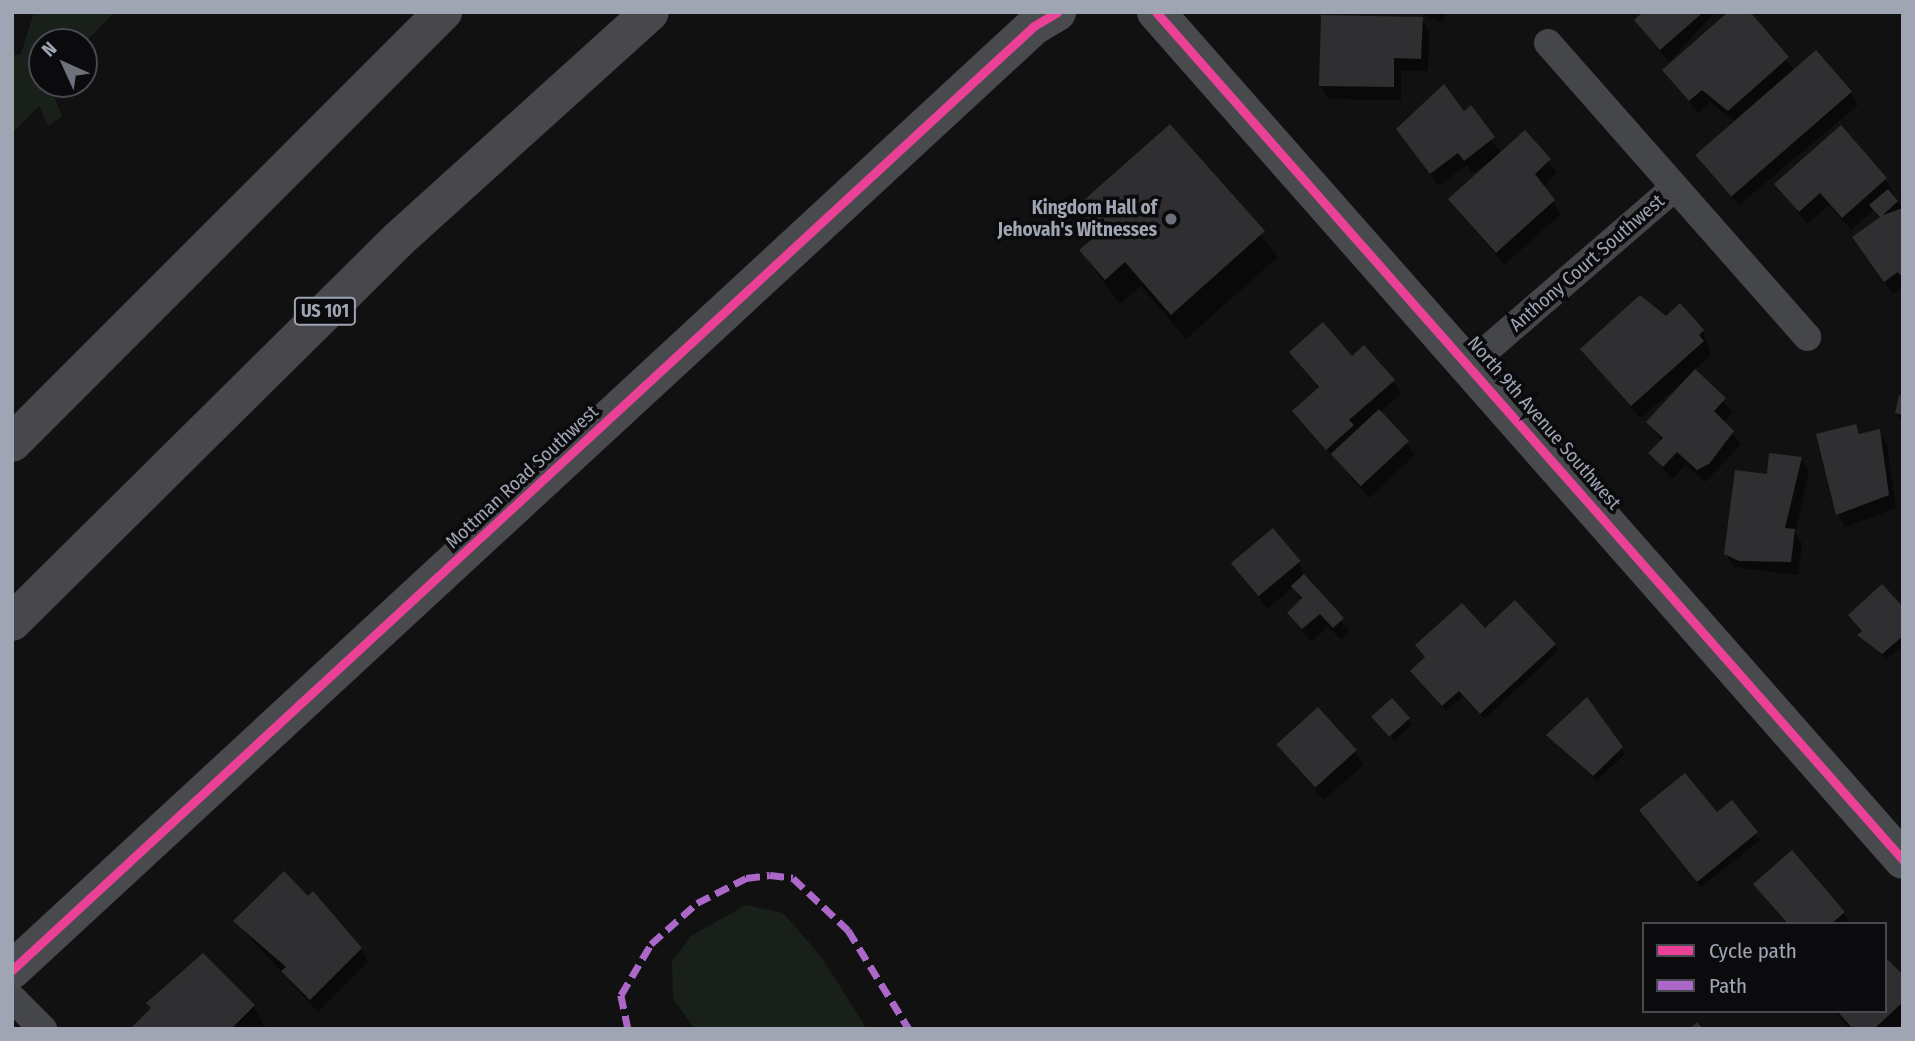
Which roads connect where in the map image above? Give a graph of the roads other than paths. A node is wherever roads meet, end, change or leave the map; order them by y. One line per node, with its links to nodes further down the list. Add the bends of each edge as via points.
1 (443, 12): 9 (highway)
2 (650, 12): 10 (highway, US 101, via 399,239)
3 (1057, 12): 12 (street, Mottman Road Southwest, via 1024,35)
4 (1156, 12): 8 (street, North 9th Avenue Southwest)
5 (1548, 43): 6 (street, Anthony Court Southwest)
6 (1674, 188): 7 (street, Anthony Court Southwest); 8 (street, Anthony Court Southwest)
7 (1807, 337)
8 (1469, 365): 11 (street, North 9th Avenue Southwest)
9 (12, 443)
10 (12, 622)
11 (1903, 860)
12 (12, 970)
13 (12, 998): 14 (street)
14 (43, 1029)

